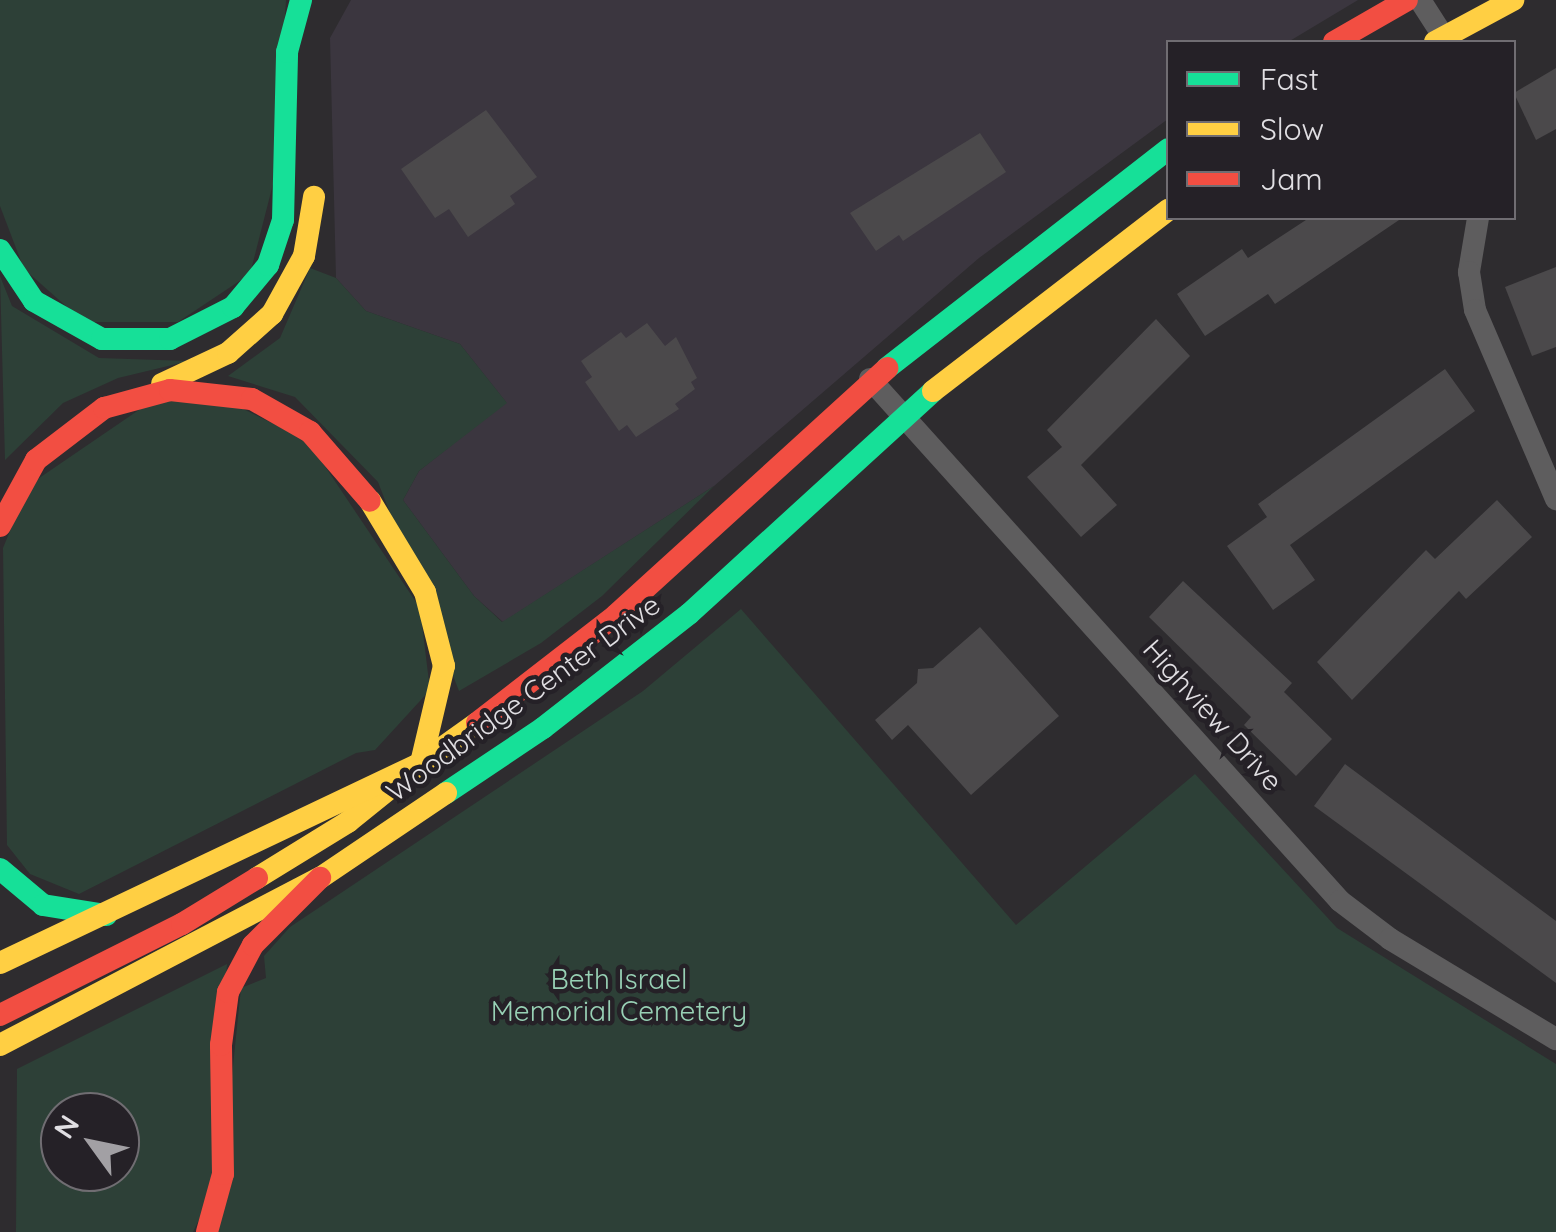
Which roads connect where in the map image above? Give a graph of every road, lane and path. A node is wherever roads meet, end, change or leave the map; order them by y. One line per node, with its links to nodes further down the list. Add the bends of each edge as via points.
1 (300, 0): 14 (main road, via 287,52 284,220 268,265 234,307 170,339 102,339 34,302)
2 (1407, 0): 6 (main road)
3 (1420, 0): 7 (street)
4 (1513, 0): 8 (main road)
5 (326, 10): 9 (main road)
6 (1337, 40)
7 (1441, 40)
8 (1444, 40)
9 (315, 45)
10 (1166, 150): 15 (main road, Woodbridge Center Drive, via 1000,272)
11 (314, 172): 16 (main road, via 304,256 272,314 228,353)
12 (1166, 212): 17 (main road, Woodbridge Center Drive)
13 (1478, 220): 18 (street, via 1469,272 1475,310)
14 (0, 250)
15 (870, 380): 17 (street, Highview Drive); 20 (main road, Woodbridge Center Drive, via 616,615)
16 (134, 396): 19 (main road, via 87,417 47,449); 20 (main road, via 189,389 252,399 310,432 350,473 408,558 440,638 444,679)
17 (904, 415): 22 (main road, Woodbridge Center Drive, via 632,661); 26 (street, Highview Drive, via 1340,901 1390,939)
18 (1556, 499)
19 (0, 526)
20 (421, 764): 23 (main road, Woodbridge Center Drive); 25 (main road, via 348,822 222,901)
21 (0, 869): 23 (main road, via 43,905)
22 (320, 878): 27 (main road, Woodbridge Center Drive); 28 (main road, via 253,945 228,992 221,1045 223,1174)
23 (106, 915): 24 (main road, Woodbridge Center Drive)
24 (0, 963)
25 (0, 1015)
26 (1556, 1039)
27 (0, 1045)
28 (207, 1232)

